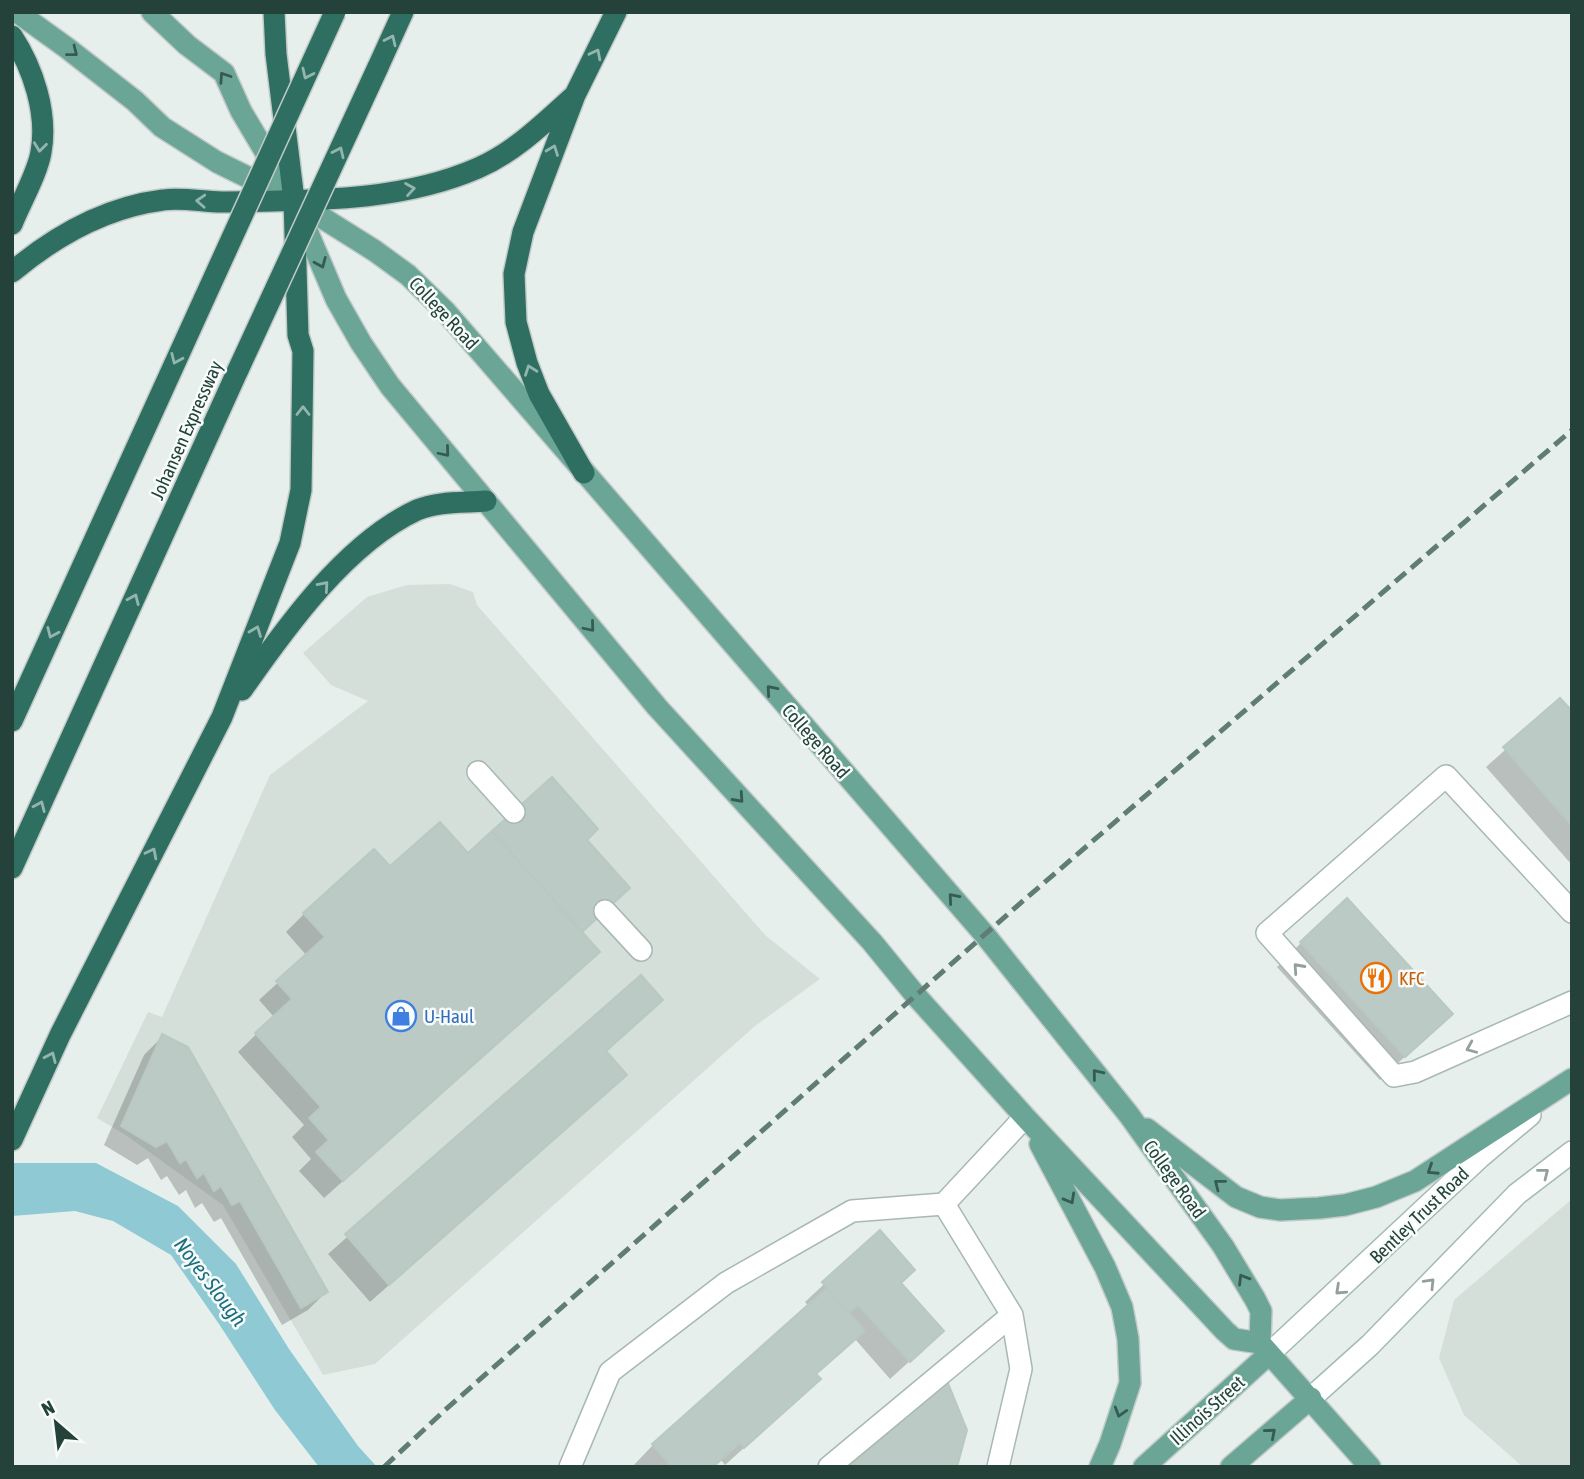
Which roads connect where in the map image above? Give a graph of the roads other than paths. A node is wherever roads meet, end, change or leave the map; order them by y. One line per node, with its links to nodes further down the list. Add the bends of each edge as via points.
1 (17, 12): 9 (main road, College Road, one-way to 9, via 135,101 162,127 217,162)
2 (152, 12): 9 (main road, College Road, one-way to 2, via 224,73)
3 (274, 12): 9 (highway)
4 (335, 12): 15 (highway, Johansen Expressway, one-way to 15, bridge)
5 (403, 12): 18 (highway, Johansen Expressway, one-way to 5, bridge)
6 (616, 12): 8 (highway, one-way to 6)
7 (12, 36): 10 (highway, one-way to 10, via 32,75 42,121 41,153)
8 (575, 95): 9 (highway, one-way to 8, via 359,197 426,186 479,168 521,143); 12 (highway, one-way to 8, via 539,394 527,363 516,322 514,274 523,232)
9 (294, 200): 11 (highway, one-way to 11, via 166,199 123,208 78,227); 12 (main road, College Road, via 408,275 446,312); 13 (main road, College Road, one-way to 13, via 336,299 361,343 390,386); 14 (highway, one-way to 9, via 290,543 301,491 303,351 297,321)
10 (12, 224)
11 (12, 272)
12 (584, 473): 24 (main road, College Road, one-way to 12, via 985,935)
13 (486, 501): 14 (highway, one-way to 13, via 282,633 336,572 380,534 419,510); 25 (main road, College Road, one-way to 25, via 657,707)
14 (222, 717): 26 (highway, one-way to 14, via 60,1035)
15 (12, 721)
16 (478, 772): 17 (street)
17 (514, 812)
18 (12, 868)
19 (605, 911): 21 (street)
20 (1572, 912): 22 (street, one-way to 20, via 1415,1072 1394,1076 1267,933 1446,776)
21 (641, 950)
22 (1572, 1002)
23 (1572, 1079): 24 (main road, one-way to 24, via 1415,1181 1376,1197 1319,1208 1280,1210 1236,1197); 30 (street, Bentley Trust Road, one-way to 30)
24 (1129, 1115): 30 (main road, College Road, one-way to 24, via 1255,1299 1223,1246)
25 (1025, 1117): 28 (street); 30 (main road, College Road, via 1225,1331 1234,1339); 35 (main road, one-way to 35, via 1081,1218 1122,1307 1129,1383)
26 (12, 1140)
27 (1572, 1152): 31 (street, one-way to 27, via 1370,1345 1517,1194)
28 (944, 1203): 29 (street); 32 (street, via 852,1210 726,1283 610,1372)
29 (1012, 1315): 33 (street); 34 (street, via 1021,1369)
30 (1265, 1348): 31 (main road); 36 (main road, Illinois Street)
31 (1311, 1398): 37 (main road, one-way to 31); 38 (main road)
32 (570, 1467)
33 (830, 1467)
34 (998, 1467)
35 (1100, 1467)
36 (1144, 1467)
37 (1231, 1467)
38 (1370, 1467)

